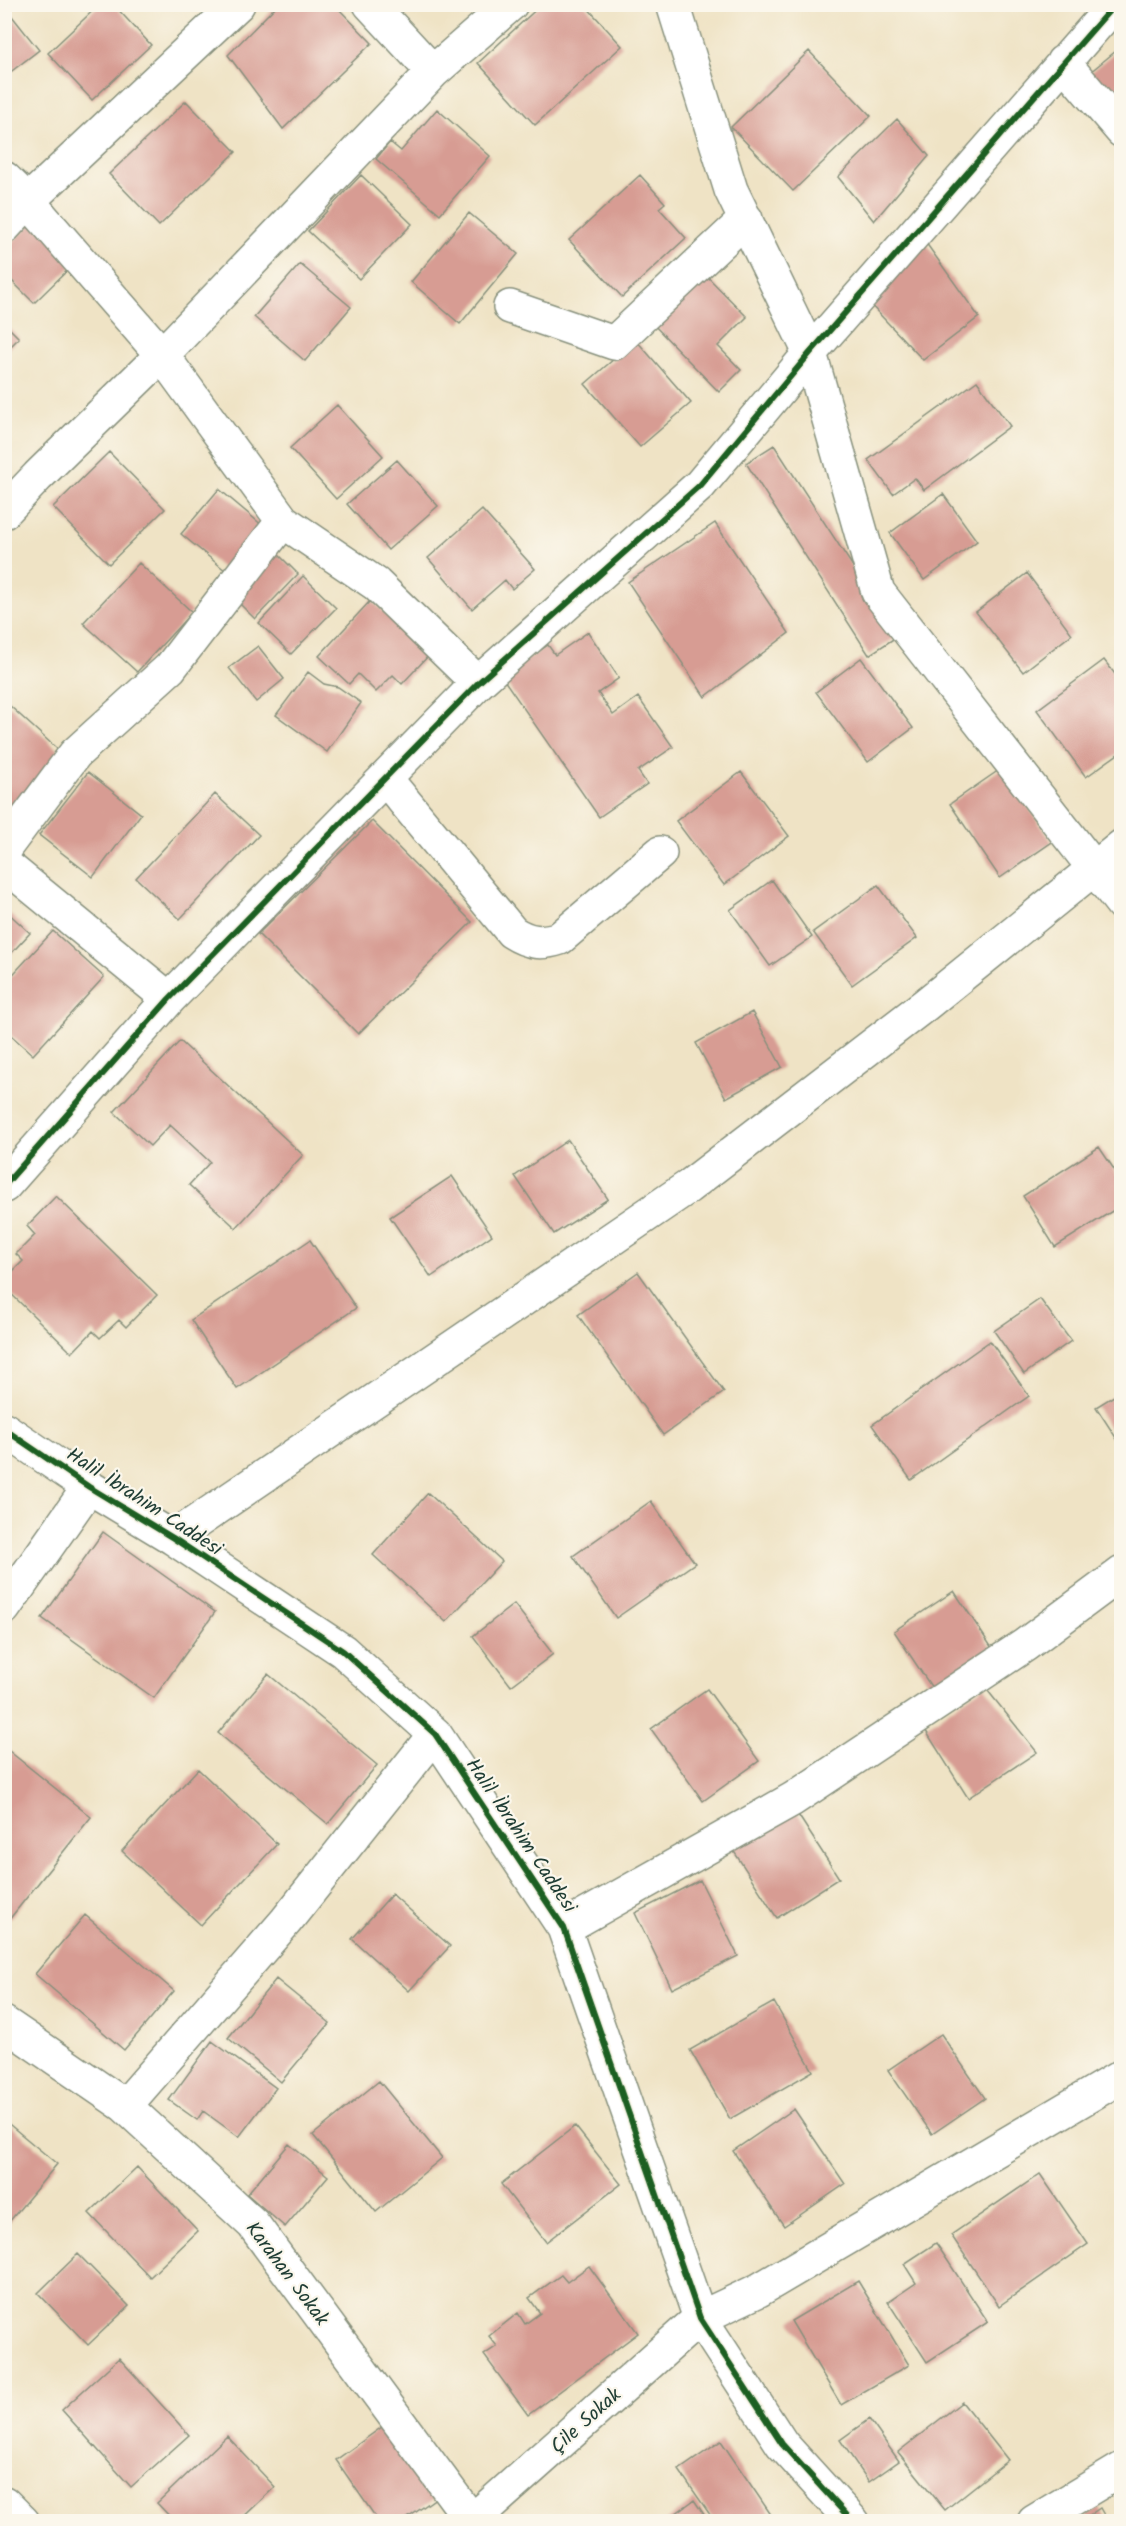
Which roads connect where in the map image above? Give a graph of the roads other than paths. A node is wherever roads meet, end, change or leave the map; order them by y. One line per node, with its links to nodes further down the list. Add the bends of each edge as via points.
1 (238, 4): 10 (street)
2 (370, 4): 7 (street)
3 (511, 4): 7 (street)
4 (673, 4): 11 (street, via 731,189)
5 (1115, 4): 6 (street)
6 (1063, 62): 8 (street); 14 (street)
7 (433, 72): 15 (street)
8 (1122, 131)
9 (4, 178): 10 (street)
10 (28, 201): 12 (street); 15 (street)
11 (746, 219): 13 (street, via 614,343); 14 (street)
12 (4, 227)
13 (510, 308)
14 (810, 353): 18 (street, via 700,485); 24 (street, via 878,592)
15 (162, 355): 16 (street); 17 (street)
16 (4, 512)
17 (283, 521): 18 (street, via 376,584); 21 (street, via 170,668 75,754)
18 (478, 683): 19 (street)
19 (386, 778): 22 (street, via 505,924 531,942 546,943 560,938); 26 (street)
20 (1122, 846): 24 (street)
21 (4, 849)
22 (660, 853)
23 (4, 864): 26 (street)
24 (1094, 867): 25 (street); 30 (street, via 925,1005 688,1186)
25 (1122, 904)
26 (170, 999): 27 (street)
27 (4, 1186)
28 (4, 1429): 29 (street, Halil İbrahim Caddesi)
29 (89, 1487): 30 (street, Halil İbrahim Caddesi); 32 (street)
30 (173, 1538): 33 (street, Halil İbrahim Caddesi, via 343,1652)
31 (1122, 1573): 34 (street, via 1025,1645 793,1800)
32 (4, 1608)
33 (435, 1734): 34 (street, Halil İbrahim Caddesi); 37 (street, via 286,1921)
34 (564, 1928): 38 (street, Halil İbrahim Caddesi)
35 (4, 2023): 37 (street, Karahan Sokak)
36 (1122, 2076): 38 (street, Çile Sokak, via 759,2290)
37 (125, 2106): 41 (street, Karahan Sokak, via 253,2224)
38 (700, 2318): 41 (street, Çile Sokak); 43 (street, Halil İbrahim Caddesi, via 782,2444)
39 (1122, 2469): 44 (street)
40 (4, 2503): 42 (street)
41 (471, 2521)
42 (23, 2522)
43 (853, 2522)
44 (1034, 2522)

